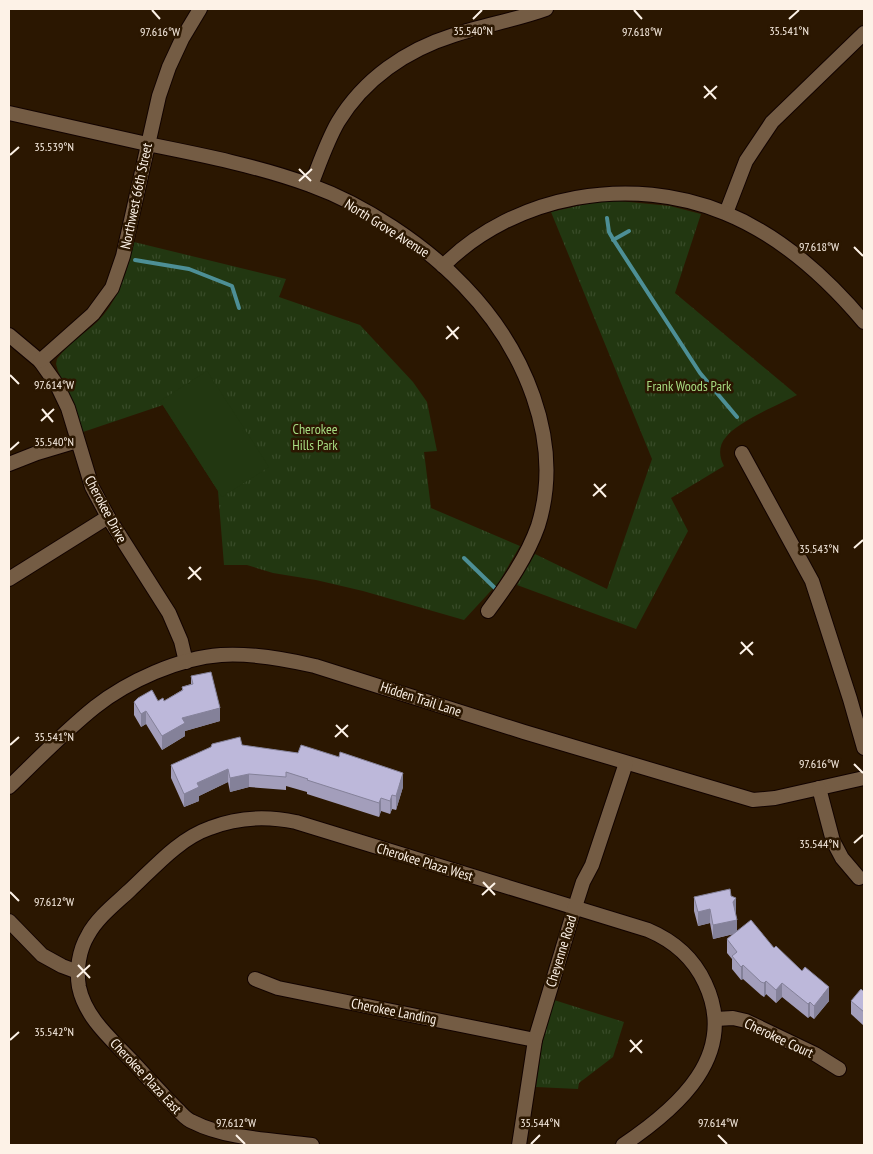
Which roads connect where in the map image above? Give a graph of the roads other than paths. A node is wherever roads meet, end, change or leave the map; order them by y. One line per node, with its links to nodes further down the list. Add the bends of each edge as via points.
1 (200, 9): 5 (street, Northwest 66th Street, via 169,67)
2 (546, 9): 6 (street, via 429,44 385,69 351,103 337,124)
3 (864, 33): 7 (street, via 768,128 746,161)
4 (9, 112): 5 (street, North Grove Avenue)
5 (148, 144): 6 (street, North Grove Avenue, via 260,169); 11 (street, Northwest 66th Street, via 123,256 112,288 93,314)
6 (311, 186): 8 (street, North Grove Avenue, via 372,216)
7 (726, 213): 8 (street, via 659,196 617,194 580,197 541,206 514,217 469,243); 9 (street, via 788,249)
8 (444, 266): 17 (street, North Grove Avenue, via 494,322 514,356 536,406 547,465 538,524 525,557)
9 (862, 314)
10 (9, 335): 11 (street, Cherokee Drive)
11 (40, 362): 12 (street, Cherokee Drive, via 63,396)
12 (76, 441): 14 (street); 15 (street, Cherokee Drive, via 92,487)
13 (742, 452): 19 (street, via 812,581)
14 (9, 464)
15 (108, 517): 16 (street); 18 (street, Cherokee Drive, via 169,613)
16 (9, 579)
17 (488, 610)
18 (186, 662): 20 (street, Hidden Trail Lane, via 220,655 296,661); 22 (street, Hidden Trail Lane, via 133,683 97,705)
19 (864, 748)
20 (626, 763): 23 (street, Hidden Trail Lane, via 752,800); 25 (street, Cheyenne Road)
21 (864, 778): 23 (street, Hidden Trail Lane)
22 (9, 786)
23 (819, 788): 24 (street, via 832,841)
24 (859, 878)
25 (575, 907): 27 (street, Cherokee Plaza West, via 296,822 245,819 209,828 169,854 94,926 82,946); 29 (street, Cherokee Plaza West, via 648,930 674,944 700,973); 30 (street, Cheyenne Road)
26 (9, 921): 27 (street, via 42,955)
27 (78, 972): 32 (street, Cherokee Plaza East, via 82,1000 91,1015 191,1122 227,1134)
28 (255, 979): 30 (street, Cherokee Landing, via 278,988)
29 (716, 1019): 31 (street, Cherokee Court, via 746,1021 816,1054); 35 (street, Cherokee Plaza West, via 708,1057 693,1086)
30 (534, 1040): 34 (street, Cheyenne Road)
31 (839, 1069)
32 (288, 1144): 33 (street, Cherokee Plaza East)
33 (312, 1145)
34 (519, 1145)
35 (624, 1145)

